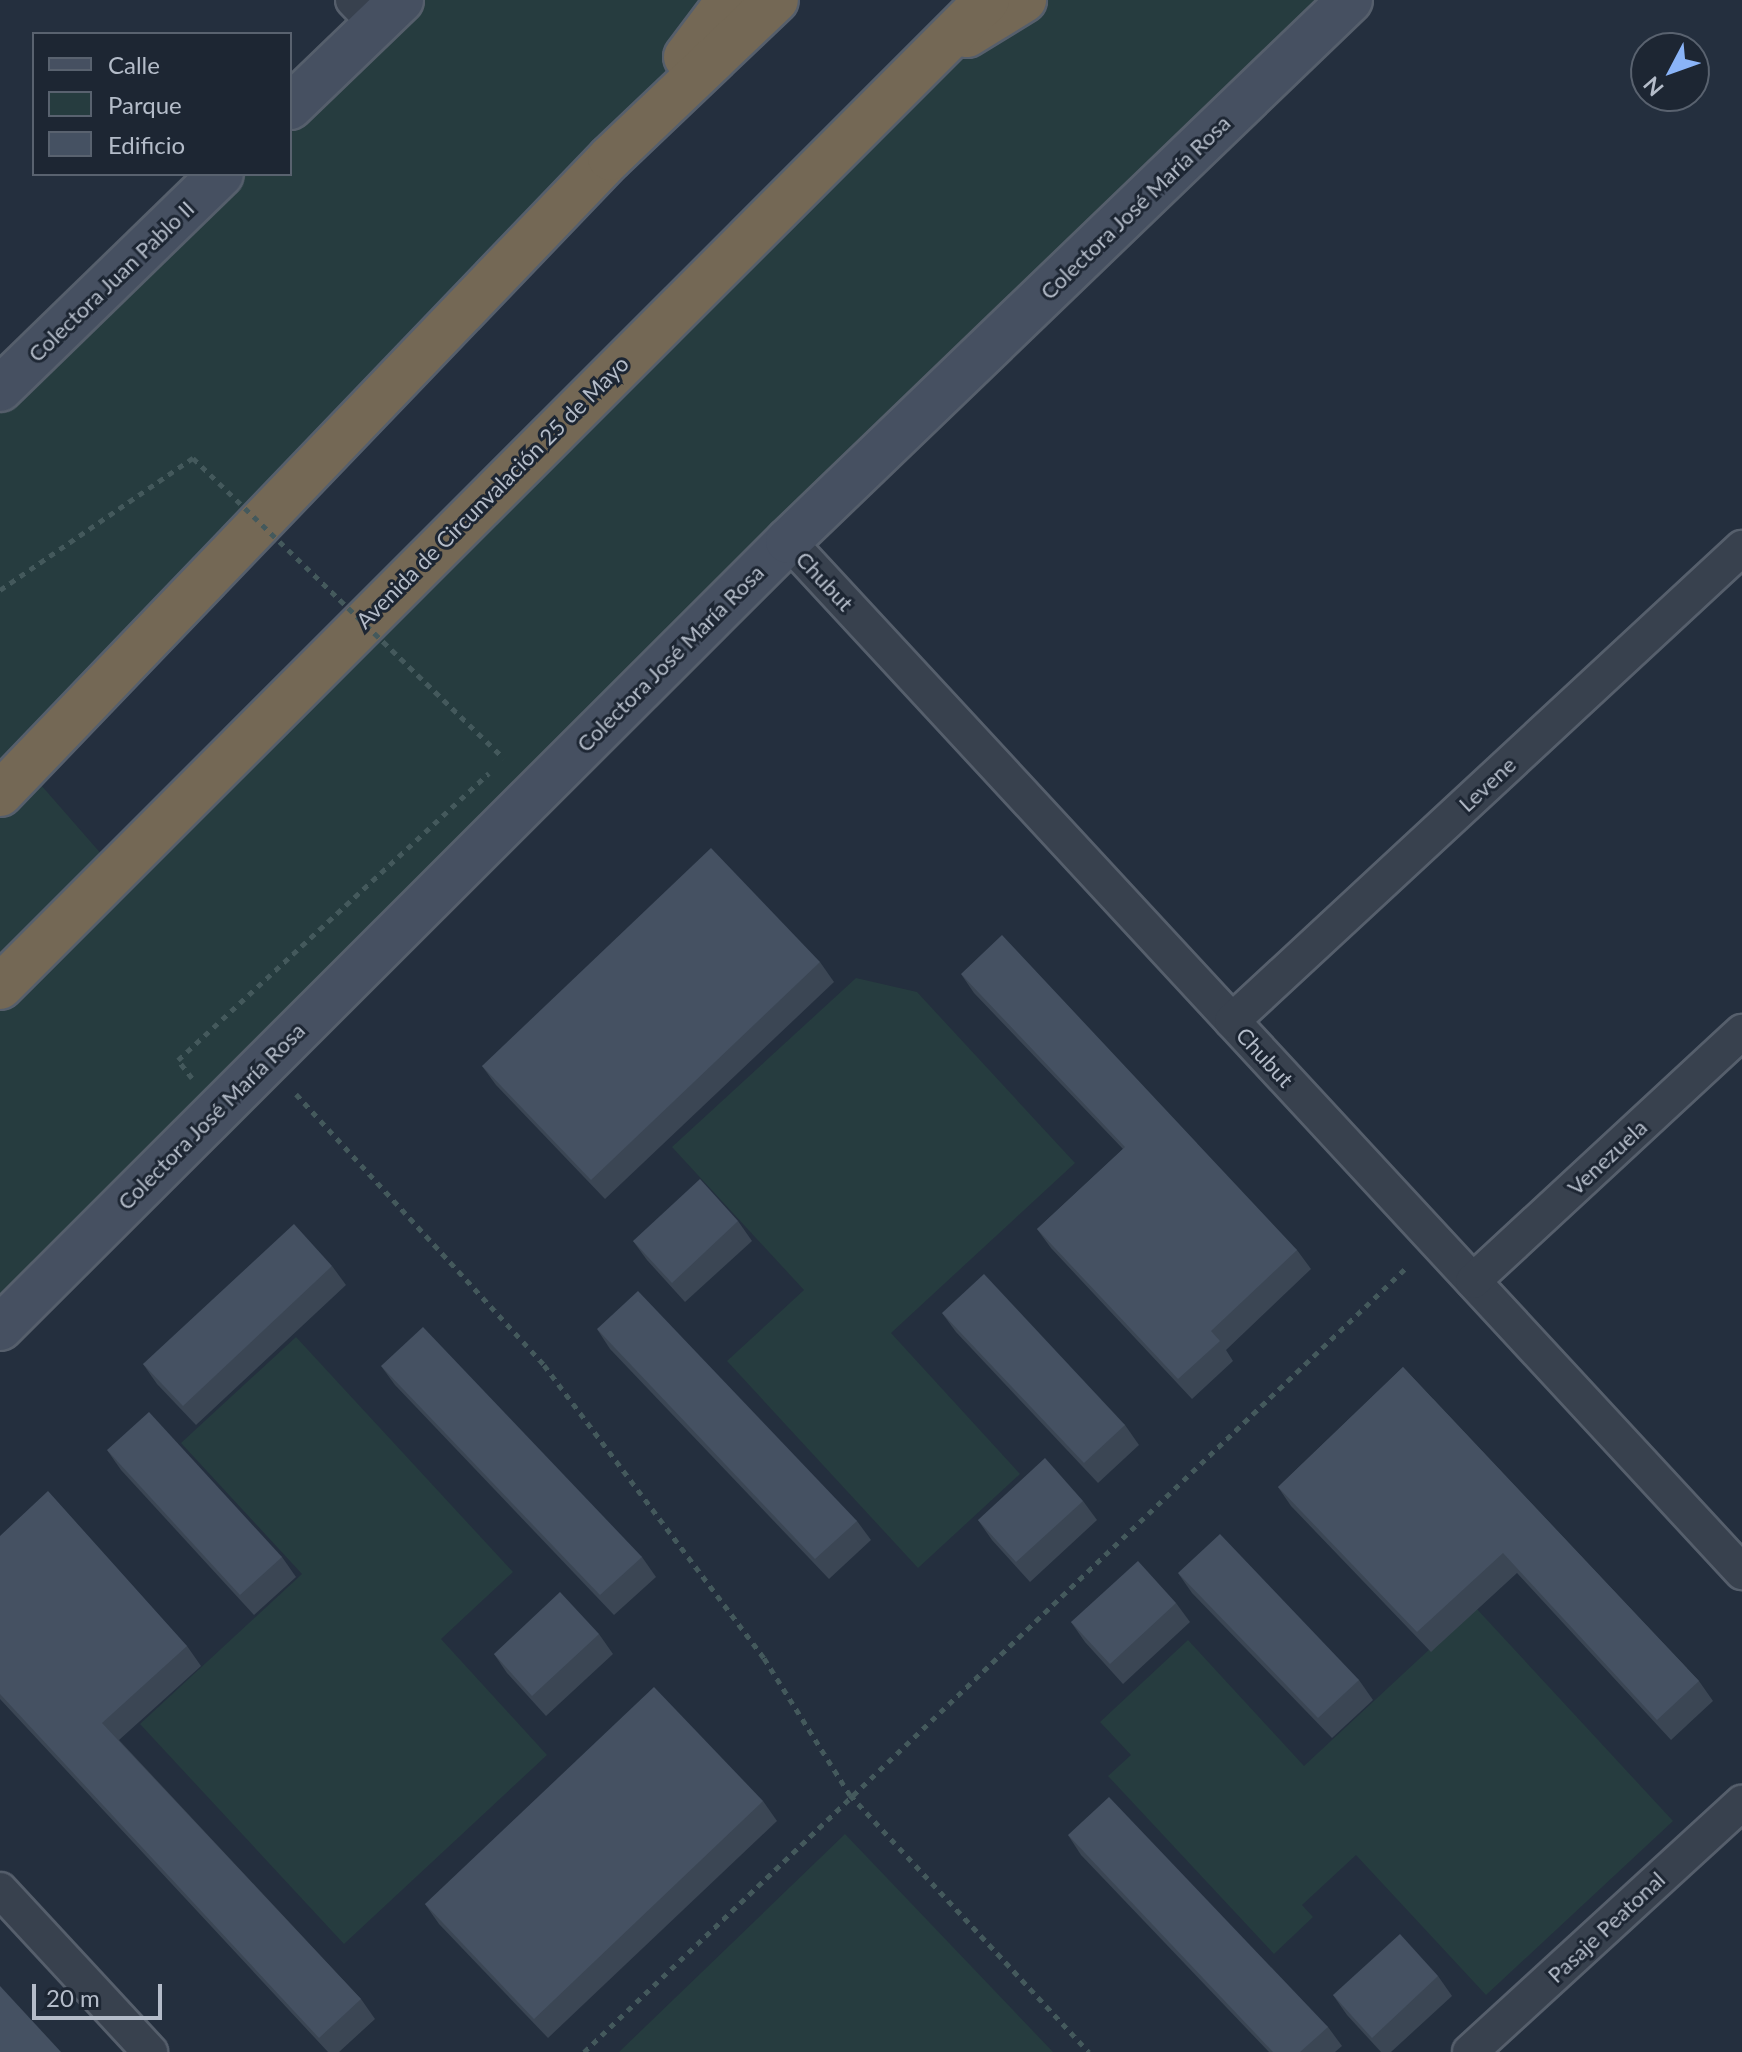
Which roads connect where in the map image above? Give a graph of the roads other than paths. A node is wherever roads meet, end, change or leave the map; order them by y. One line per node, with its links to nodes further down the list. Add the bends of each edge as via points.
1 (729, 0): 9 (highway)
2 (776, 0): 9 (highway)
3 (987, 0): 7 (highway, Avenida de Circunvalación 25 de Mayo)
4 (1024, 0): 7 (highway)
5 (1350, 0): 12 (main road, Colectora José María Rosa)
6 (377, 8): 8 (main road)
7 (918, 66): 15 (highway, Avenida de Circunvalación 25 de Mayo)
8 (292, 105)
9 (610, 158): 14 (highway)
10 (219, 176): 11 (main road, Colectora Juan Pablo II)
11 (0, 389)
12 (788, 541): 16 (street, Chubut); 19 (main road, Colectora José María Rosa)
13 (1742, 548): 16 (street, Levene)
14 (0, 794)
15 (0, 987)
16 (1232, 1021): 18 (street, Chubut)
17 (1742, 1032): 18 (street, Venezuela)
18 (1473, 1281): 20 (street, Chubut)
19 (0, 1328)
20 (1742, 1572)
21 (1742, 1803): 24 (street, Pasaje Peatonal)
22 (0, 1890): 23 (street)
23 (150, 2052)
24 (1470, 2052)

